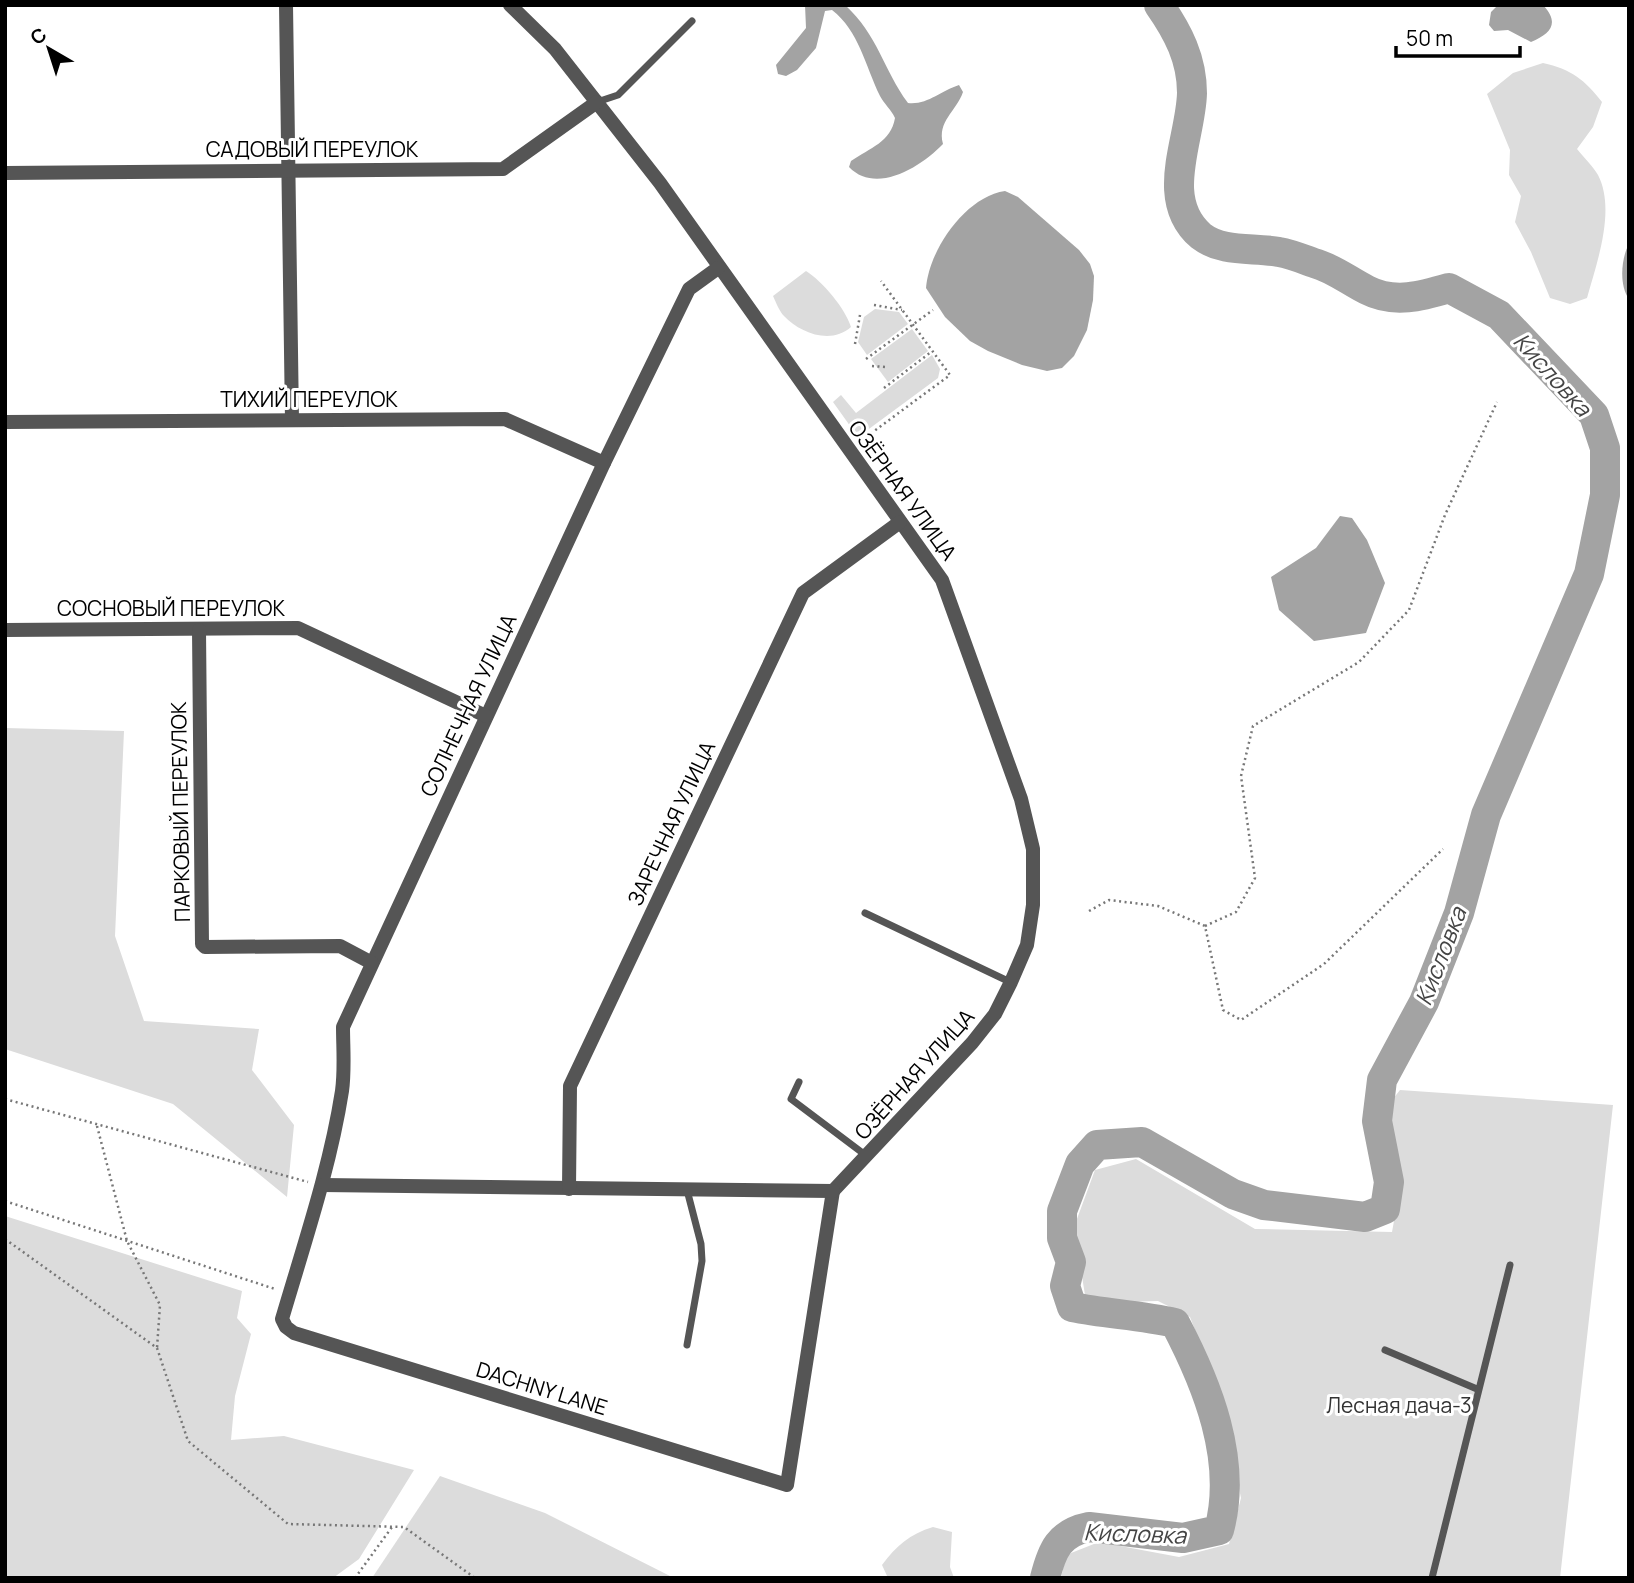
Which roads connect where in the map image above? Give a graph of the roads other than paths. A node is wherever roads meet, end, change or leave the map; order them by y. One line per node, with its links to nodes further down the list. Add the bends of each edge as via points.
1 (286, 5): 5 (street)
2 (510, 5): 4 (street, ОЗЁРНАЯ УЛИЦА, via 555,49)
3 (692, 21): 4 (lane, via 618,95)
4 (597, 102): 5 (street, САДОВЫЙ ПЕРЕУЛОК, via 503,169); 7 (street, ОЗЁРНАЯ УЛИЦА)
5 (290, 170): 6 (street, САДОВЫЙ ПЕРЕУЛОК); 8 (street)
6 (5, 173)
7 (718, 268): 10 (street, СОЛНЕЧНАЯ УЛИЦА, via 690,289); 11 (street, ОЗЁРНАЯ УЛИЦА)
8 (292, 421): 9 (street, ТИХИЙ ПЕРЕУЛОК); 10 (street, ТИХИЙ ПЕРЕУЛОК, via 505,419)
9 (5, 422)
10 (604, 463): 14 (street, СОЛНЕЧНАЯ УЛИЦА)
11 (900, 522): 17 (street, ОЗЁРНАЯ УЛИЦА, via 942,580 1021,799 1033,849 1032,905 1027,945); 21 (street, ЗАРЕЧНАЯ УЛИЦА, via 803,593 570,1086)
12 (5, 630): 13 (street, СОСНОВЫЙ ПЕРЕУЛОК)
13 (199, 630): 14 (street, СОСНОВЫЙ ПЕРЕУЛОК, via 298,628); 16 (street, ПАРКОВЫЙ ПЕРЕУЛОК, via 202,944 340,946)
14 (486, 716): 16 (street, СОЛНЕЧНАЯ УЛИЦА)
15 (866, 913): 17 (lane)
16 (372, 963): 20 (street, СОЛНЕЧНАЯ УЛИЦА, via 343,1027 343,1088)
17 (1011, 982): 19 (street, ОЗЁРНАЯ УЛИЦА, via 995,1014 972,1043)
18 (799, 1082): 19 (lane, via 791,1099)
19 (868, 1157): 23 (street, ОЗЁРНАЯ УЛИЦА)
20 (322, 1185): 21 (street); 25 (street, СОЛНЕЧНАЯ УЛИЦА, via 282,1319)
21 (569, 1189): 22 (street)
22 (687, 1190): 23 (street); 26 (lane, via 702,1261)
23 (833, 1191): 25 (street, DACHNY LANE, via 787,1485 308,1338)
24 (1510, 1265): 28 (lane)
25 (286, 1327)
26 (687, 1345)
27 (1385, 1350): 28 (lane)
28 (1477, 1390): 29 (lane)
29 (1432, 1578)

